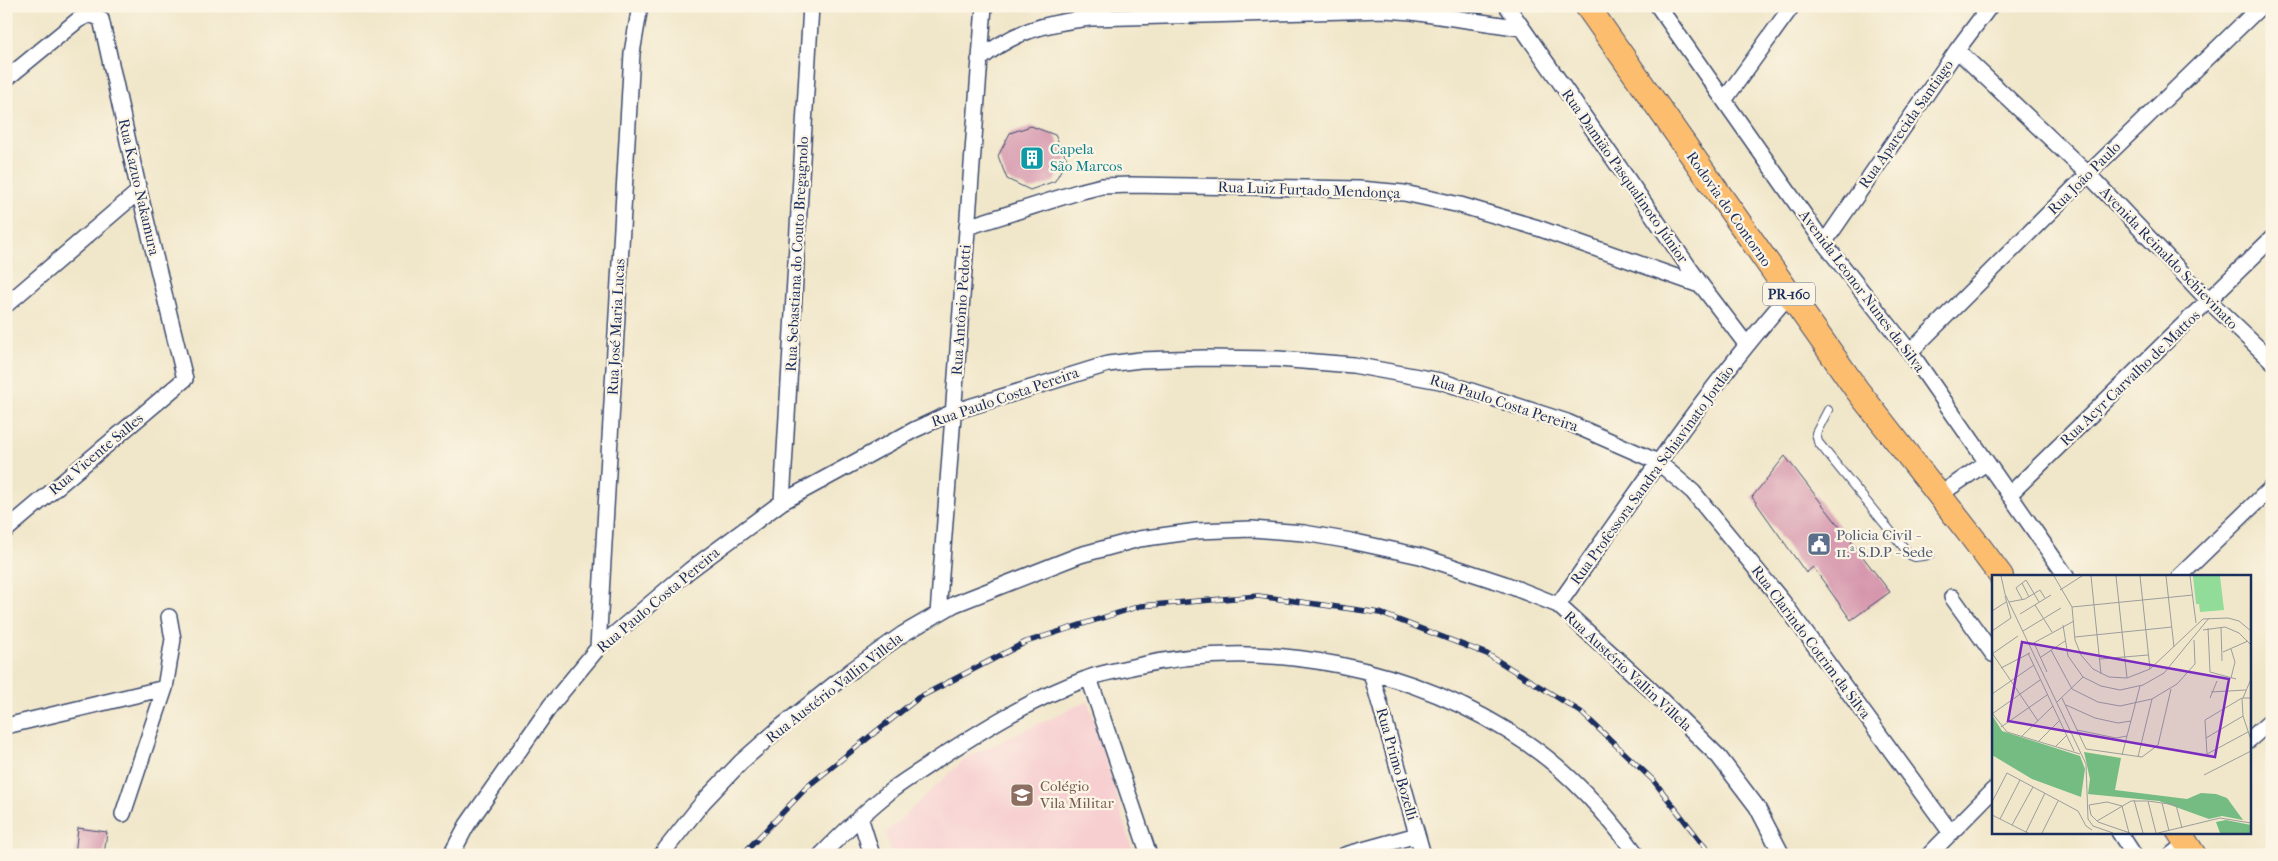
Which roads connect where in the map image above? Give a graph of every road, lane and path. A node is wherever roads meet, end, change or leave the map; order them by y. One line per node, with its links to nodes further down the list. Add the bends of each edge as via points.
1 (640, 6): 45 (street, Rua José Maria Lucas, via 632,53)
2 (811, 6): 35 (street, Rua Sebastiana do Couto Bregagnolo)
3 (984, 6): 12 (street, Rua Antônio Pedotti)
4 (1507, 6): 10 (street, Rua Damião Pasqualinoto Júnior)
5 (1587, 6): 21 (main road, Rodovia do Contorno / PR-160)
6 (1658, 6): 14 (street, Avenida Leonor Nunes da Silva)
7 (1792, 6): 14 (street)
8 (1990, 6): 11 (street, Rua Aparecida Santiago)
9 (2261, 6): 15 (street, Rua João Paulo)
10 (1522, 28): 12 (street, via 1384,10 1090,18 1036,27 996,46); 20 (street, Rua Damião Pasqualinoto Júnior)
11 (1957, 50): 15 (street, Avenida Reinaldo Schievinato); 19 (street, Rua Aparecida Santiago)
12 (980, 60): 17 (street, Rua Antônio Pedotti)
13 (6, 79): 16 (street, Rua Kazuo Nakamura, via 78,20 90,14 100,19)
14 (1725, 99): 19 (street, Avenida Leonor Nunes da Silva)
15 (2088, 174): 22 (street, Avenida Reinaldo Schievinato); 25 (street, Rua João Paulo)
16 (139, 191): 23 (street); 27 (street, Rua Kazuo Nakamura)
17 (967, 227): 20 (street, Rua Luiz Furtado Mendonça, via 1102,186 1359,189 1404,193 1460,205 1538,228); 29 (street, Rua Antônio Pedotti)
18 (2272, 238): 22 (street, Rua Acyr Carvalho de Mattos)
19 (1824, 243): 25 (street, Avenida Leonor Nunes da Silva)
20 (1702, 286): 24 (street, Rua Damião Pasqualinoto Júnior)
21 (1789, 295): 24 (street, Rua Professora Sandra Schiavinato Jordão); 33 (main road, Rodovia do Contorno / PR-160, via 1857,390)
22 (2209, 301): 26 (street, Avenida Reinaldo Schievinato); 34 (street, Rua Acyr Carvalho de Mattos)
23 (6, 305)
24 (1746, 344): 30 (street, Rua Professora Sandra Schiavinato Jordão)
25 (1910, 352): 31 (street, Avenida Leonor Nunes da Silva)
26 (2272, 361)
27 (185, 379): 36 (street, Rua Vicente Salles)
28 (1828, 410): 37 (lane, via 1816,433 1818,442 1910,555)
29 (953, 412): 30 (street, Rua Paulo Costa Pereira, via 1108,364 1213,358 1334,363 1440,380 1567,422); 35 (street, Rua Paulo Costa Pereira, via 882,446); 43 (street, Rua Antônio Pedotti)
30 (1658, 462): 42 (street, Rua Professora Sandra Schiavinato Jordão); 56 (street, Rua Clarindo Cotrim da Silva, via 1693,492 1771,587)
31 (1986, 463): 33 (street); 34 (street, Avenida Leonor Nunes da Silva)
32 (2272, 487): 40 (street)
33 (1939, 495): 38 (main road, Rodovia do Contorno / PR-160)
34 (2009, 495): 39 (street, Avenida Leonor Nunes da Silva)
35 (782, 502): 45 (street, Rua Paulo Costa Pereira, via 690,570)
36 (6, 530)
37 (1930, 555)
38 (2000, 575)
39 (2065, 575)
40 (2181, 575)
41 (1952, 597): 46 (street)
42 (1558, 605): 43 (street, Rua Austério Vallin Villela, via 1420,556 1304,533 1252,529 1139,539 1080,555 955,604); 67 (street, Rua Austério Vallin Villela, via 1719,757 1757,807)
43 (938, 614): 60 (street, Rua Austério Vallin Villela, via 852,670 782,726 703,802)
44 (169, 617): 49 (street, via 173,639)
45 (598, 648): 59 (street, Rua Paulo Costa Pereira, via 551,705)
46 (1992, 653)
47 (1370, 673): 48 (street, via 1348,666 1286,657 1222,654 1162,660); 57 (street, Rua Primo Bozelli); 66 (street, via 1407,682 1469,708 1529,745 1570,779)
48 (1089, 678): 55 (street, via 1043,696 979,732 888,792); 63 (street)
49 (165, 688): 51 (street); 54 (street)
50 (2272, 720): 52 (street)
51 (6, 726)
52 (2250, 739)
53 (1992, 791): 56 (street)
54 (123, 814)
55 (860, 817): 61 (street); 62 (street)
56 (1951, 833): 68 (street)
57 (1417, 834): 64 (street); 65 (street, Rua Primo Bozelli)
58 (2120, 834): 69 (street)
59 (451, 855)
60 (661, 855)
61 (821, 855)
62 (872, 855)
63 (1149, 855)
64 (1345, 855)
65 (1422, 855)
66 (1637, 855)
67 (1782, 855)
68 (1929, 855)
69 (2134, 855)

